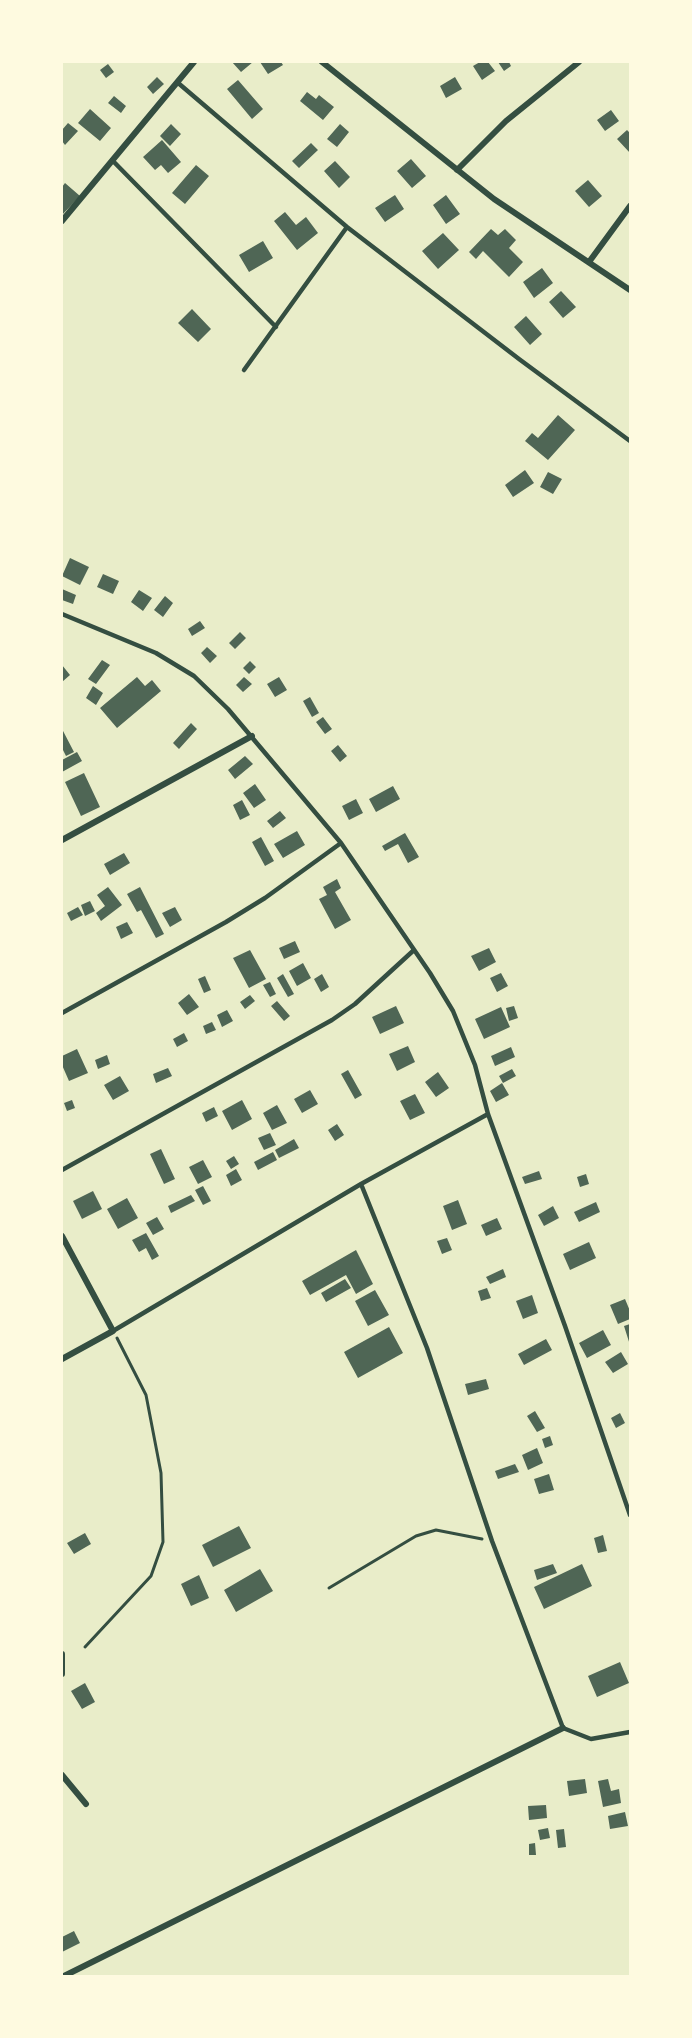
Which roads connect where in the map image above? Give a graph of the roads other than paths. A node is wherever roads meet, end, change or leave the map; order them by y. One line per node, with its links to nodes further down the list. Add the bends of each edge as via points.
1 (194, 62): 4 (street)
2 (322, 62): 6 (street)
3 (579, 62): 6 (street, via 506,121)
4 (177, 82): 5 (street); 9 (lane)
5 (112, 160): 8 (street); 12 (lane)
6 (457, 170): 10 (street)
7 (630, 206): 10 (street)
8 (62, 221)
9 (347, 227): 12 (lane); 14 (lane)
10 (589, 262): 11 (street)
11 (630, 290)
12 (276, 327): 13 (lane)
13 (244, 370)
14 (630, 441)
15 (62, 614): 16 (lane, via 156,654 194,676)
16 (252, 736): 17 (street); 18 (lane)
17 (62, 840)
18 (341, 843): 19 (lane); 20 (lane, via 226,922)
19 (414, 950): 21 (lane, via 453,1011 475,1065); 22 (lane, via 332,1020)
20 (62, 1013)
21 (488, 1114): 23 (lane); 27 (lane)
22 (62, 1170)
23 (361, 1184): 25 (lane); 30 (lane, via 427,1348 492,1540)
24 (62, 1236): 25 (street)
25 (113, 1331): 26 (street)
26 (62, 1359)
27 (630, 1515)
28 (62, 1654): 29 (street)
29 (62, 1674)
30 (563, 1728): 31 (lane, via 591,1739); 34 (street)
31 (630, 1732)
32 (62, 1775): 33 (street)
33 (86, 1804)
34 (64, 1977)

